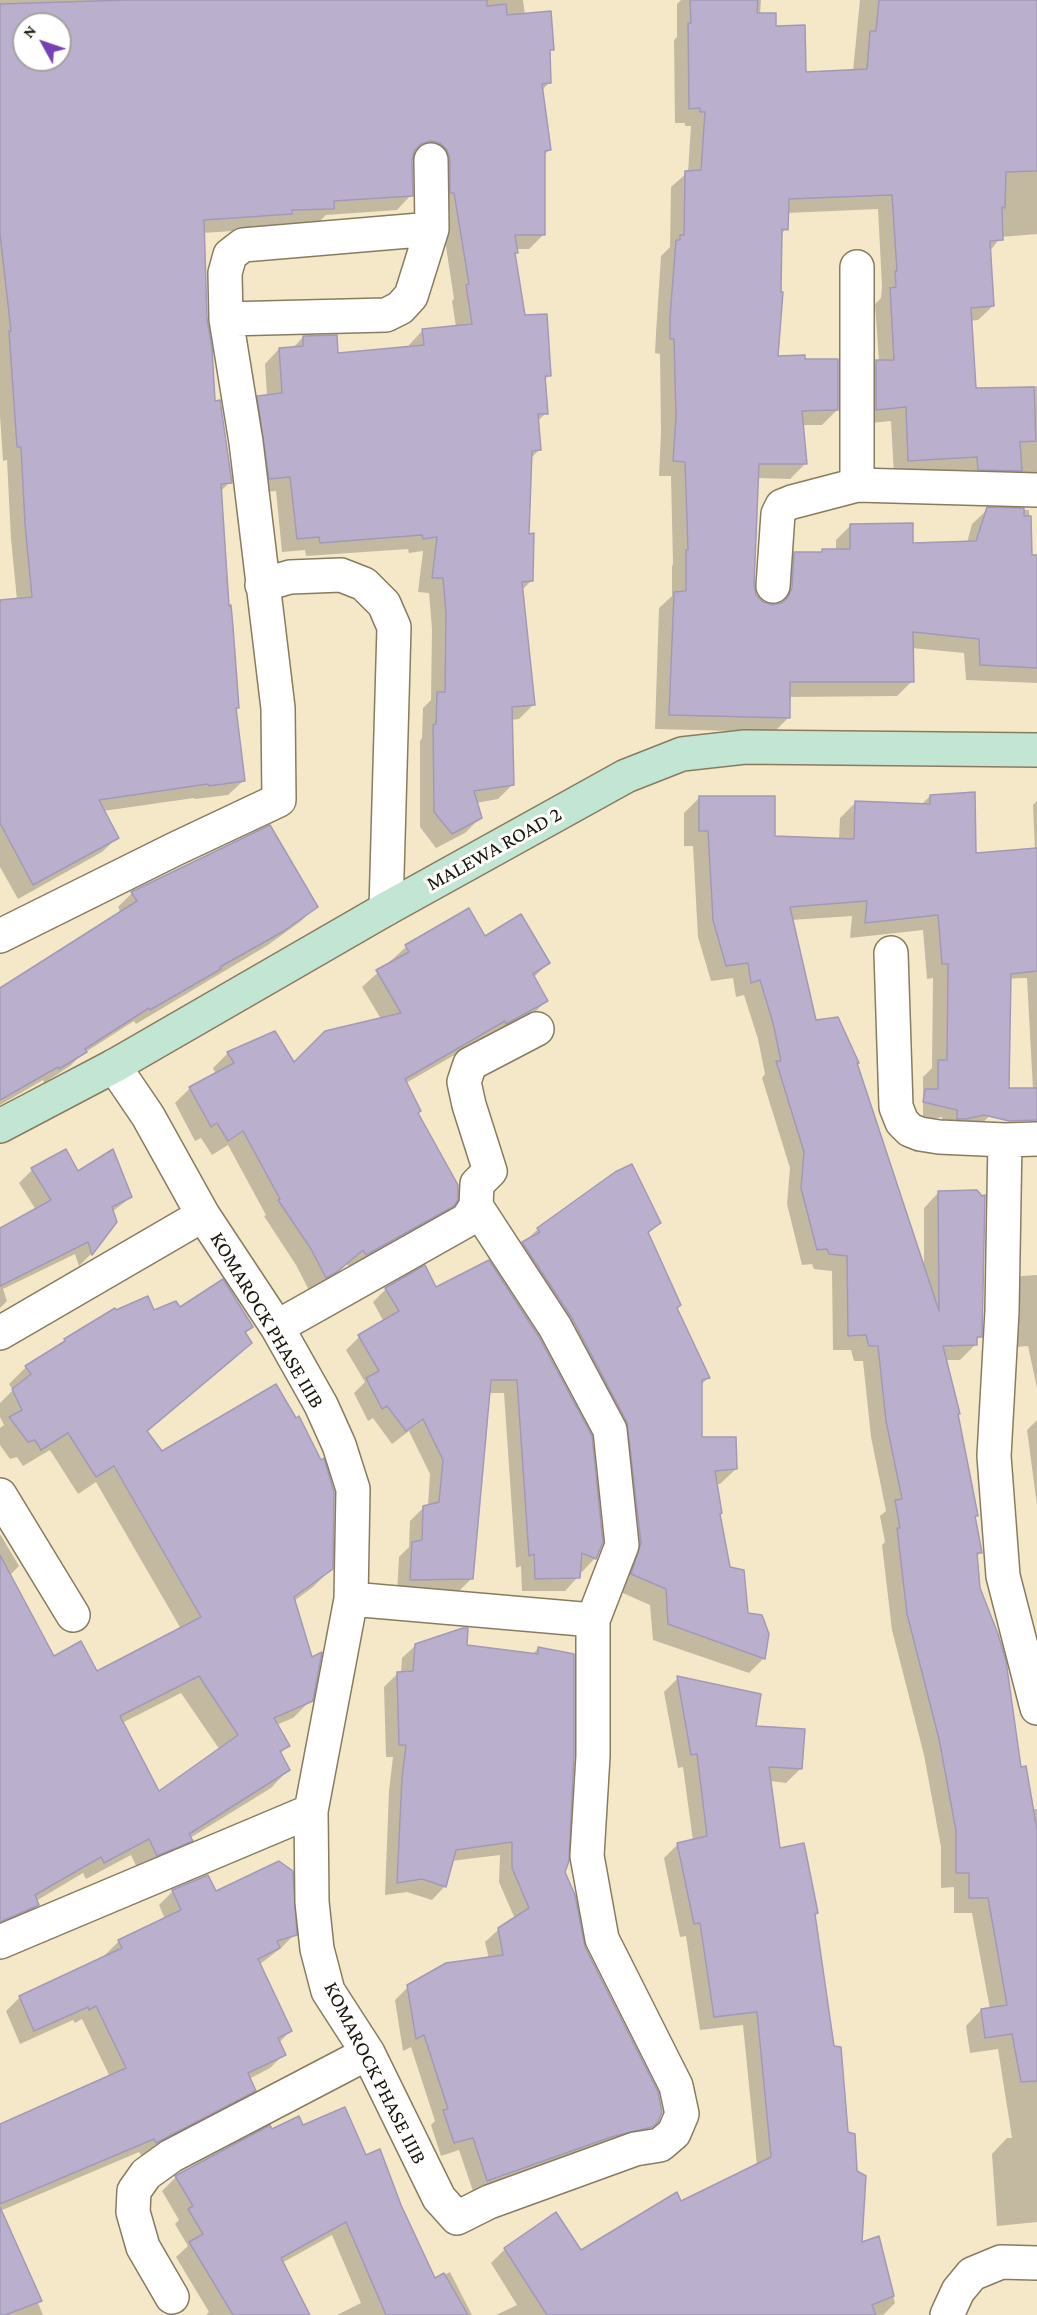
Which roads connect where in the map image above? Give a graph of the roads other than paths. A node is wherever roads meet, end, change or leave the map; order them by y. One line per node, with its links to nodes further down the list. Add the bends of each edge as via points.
1 (431, 160): 2 (street)
2 (432, 229): 4 (street, via 411,296 386,315); 4 (street, via 243,244 230,255 225,273)
3 (857, 267): 5 (street)
4 (226, 319): 7 (street, via 246,442)
5 (856, 486): 6 (street); 8 (street, via 782,506 778,514)
6 (1037, 490)
7 (262, 585): 10 (street, via 290,577 341,575 364,584 384,604 394,627); 11 (street, via 278,708 279,800)
8 (773, 586)
9 (1037, 750): 10 (main road, MALEWA ROAD 2, via 745,747 682,754 626,777)
10 (386, 909): 14 (main road, MALEWA ROAD 2)
11 (0, 936)
12 (891, 953): 16 (street, via 896,1107 902,1122 920,1134)
13 (537, 1029): 17 (street, via 470,1064 464,1082 490,1171 477,1184)
14 (114, 1066): 15 (main road, MALEWA ROAD 2); 18 (street, KOMAROCK PHASE IIIB, via 148,1116)
15 (0, 1126)
16 (1021, 1140): 25 (street, via 1002,1311 994,1456 1003,1576)
17 (476, 1206): 19 (street, via 467,1220); 24 (street, KOMAROCK PHASE IIIB, via 555,1327 610,1430 622,1545)
18 (202, 1215): 19 (street, KOMAROCK PHASE IIIB); 20 (street)
19 (277, 1327): 22 (street, KOMAROCK PHASE IIIB, via 321,1405 353,1489)
20 (0, 1333)
21 (0, 1496): 23 (street)
22 (351, 1599): 24 (street); 26 (street, KOMAROCK PHASE IIIB)
23 (73, 1615)
24 (593, 1620): 28 (street, KOMAROCK PHASE IIIB, via 593,1756 587,1856 602,1940 676,2086 682,2114 674,2133 660,2145 635,2149 489,2202 457,2218 439,2198)
25 (1037, 1708)
26 (311, 1812): 27 (street); 28 (street, KOMAROCK PHASE IIIB, via 317,1949 328,1991)
27 (0, 1942)
28 (368, 2053): 30 (street, via 171,2156 146,2174 134,2191 133,2212 143,2247)
29 (1037, 2263): 31 (street, via 1001,2262 972,2274 958,2291)
30 (172, 2297)
31 (948, 2315)

